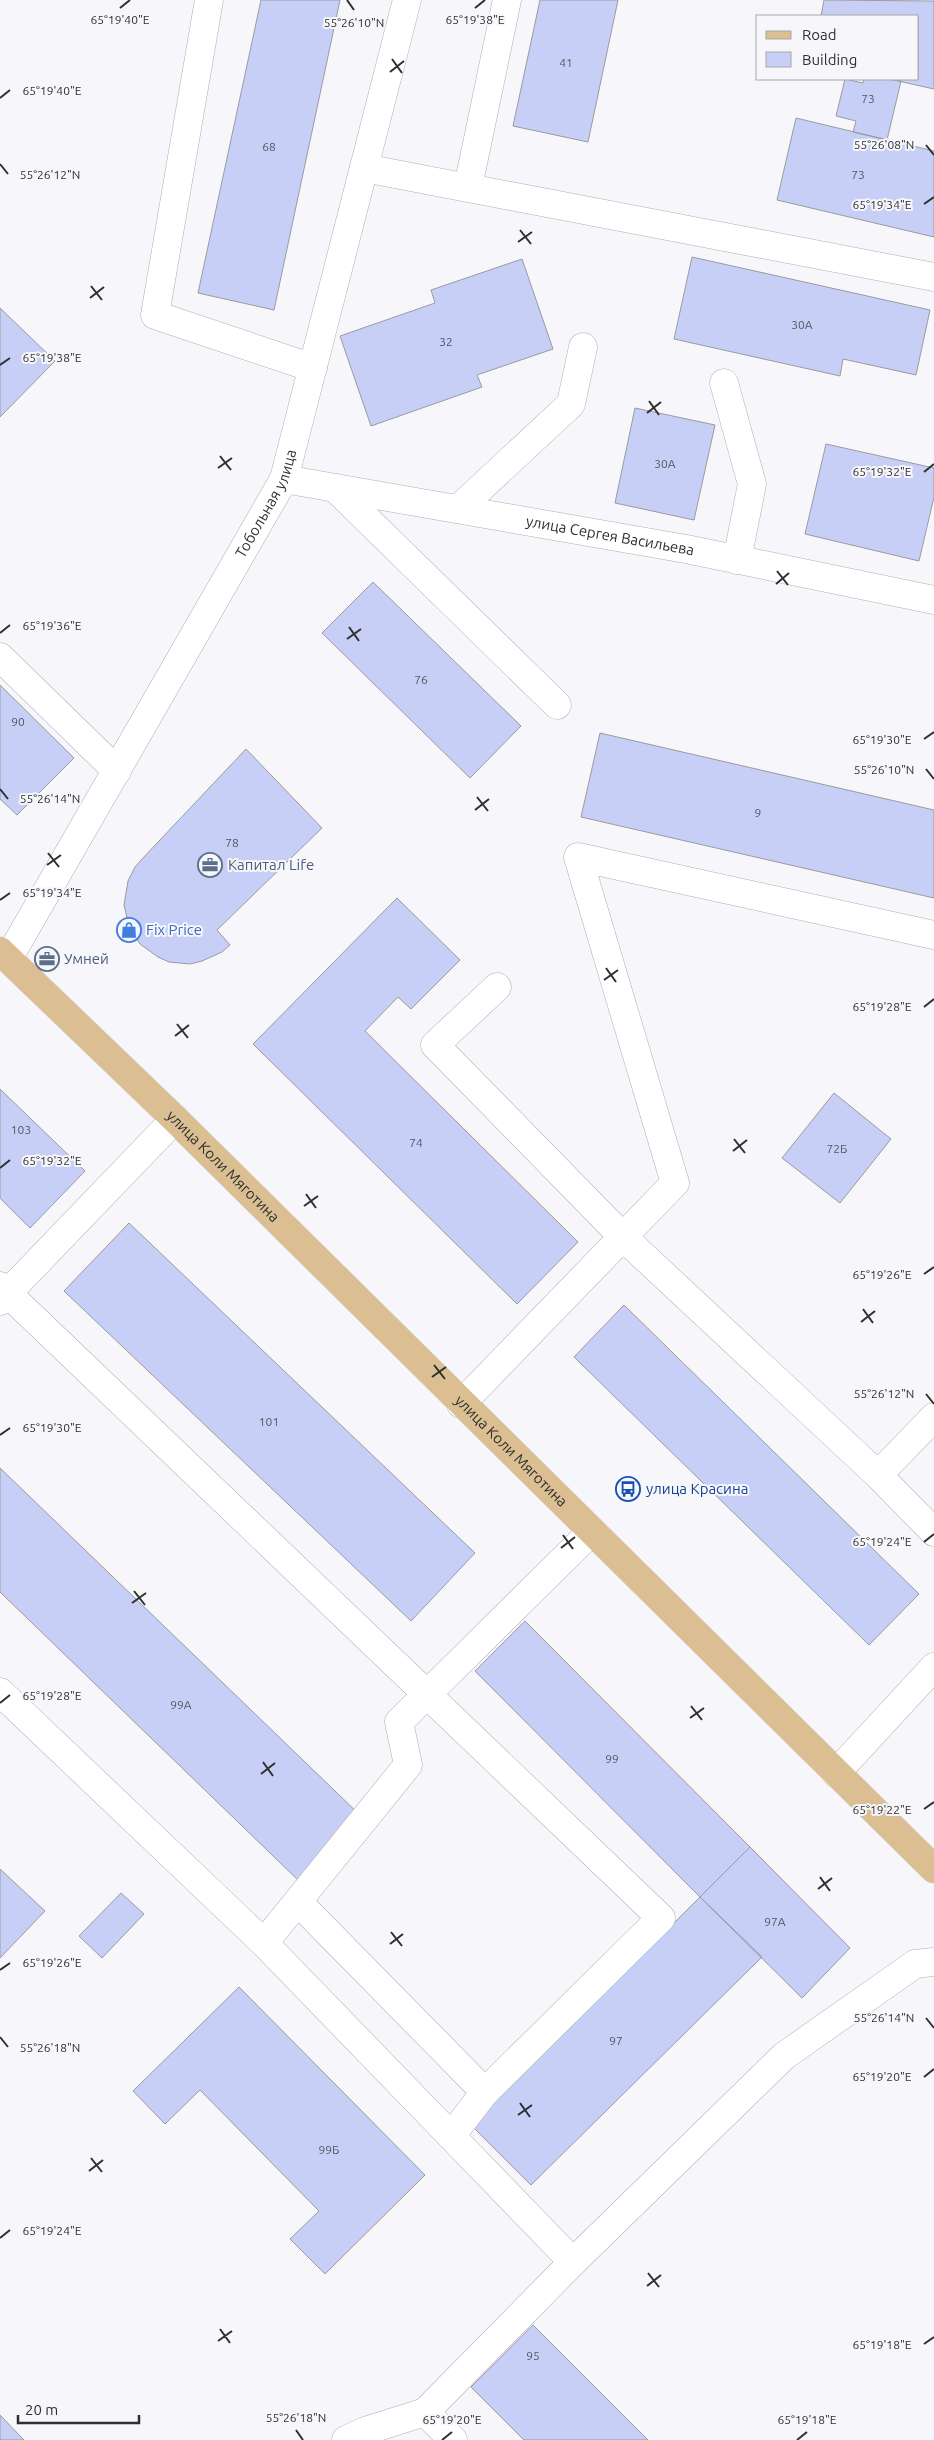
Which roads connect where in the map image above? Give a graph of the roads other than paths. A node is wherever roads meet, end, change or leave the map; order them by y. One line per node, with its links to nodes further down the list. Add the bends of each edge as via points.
1 (209, 0): 8 (street, via 155,315)
2 (407, 0): 4 (street, Тобольная улица)
3 (507, 0): 5 (street)
4 (364, 168): 5 (street); 8 (street, Тобольная улица)
5 (468, 188): 6 (street)
6 (934, 277)
7 (583, 347): 12 (street, via 571,404)
8 (313, 368): 10 (street, Тобольная улица)
9 (724, 383): 13 (street, via 752,484)
10 (284, 479): 11 (street, улица Сергея Васильева); 17 (street, Тобольная улица)
11 (335, 488): 12 (street, улица Сергея Васильева); 16 (street)
12 (458, 509): 13 (street, улица Сергея Васильева)
13 (737, 560): 14 (street, улица Сергея Васильева)
14 (934, 600)
15 (0, 657): 17 (street)
16 (557, 705)
17 (117, 771): 19 (street, Тобольная улица)
18 (934, 935): 22 (street, via 578,857 675,1183)
19 (4, 955): 21 (main road, улица Коли Мяготина)
20 (497, 987): 22 (street, via 435,1045)
21 (175, 1119): 23 (street); 24 (main road, улица Коли Мяготина)
22 (623, 1237): 24 (street); 26 (street)
23 (2, 1293): 31 (street)
24 (461, 1404): 27 (main road, улица Коли Мяготина)
25 (934, 1417): 26 (street)
26 (878, 1475): 28 (street)
27 (591, 1532): 31 (street); 32 (main road, улица Коли Мяготина)
28 (934, 1532)
29 (934, 1668): 32 (street)
30 (0, 1692): 35 (street)
31 (428, 1694): 34 (street, via 399,1722 408,1765); 37 (street, via 661,1918)
32 (836, 1773): 33 (main road, улица Коли Мяготина)
33 (934, 1869)
34 (298, 1902): 35 (street); 37 (street)
35 (264, 1943): 38 (street)
36 (934, 1962): 39 (street, via 915,1964 784,2056)
37 (486, 2092): 38 (street)
38 (451, 2136): 39 (street)
39 (573, 2262): 40 (street)
40 (425, 2412): 41 (street); 42 (street)
41 (346, 2440)
42 (453, 2440)

